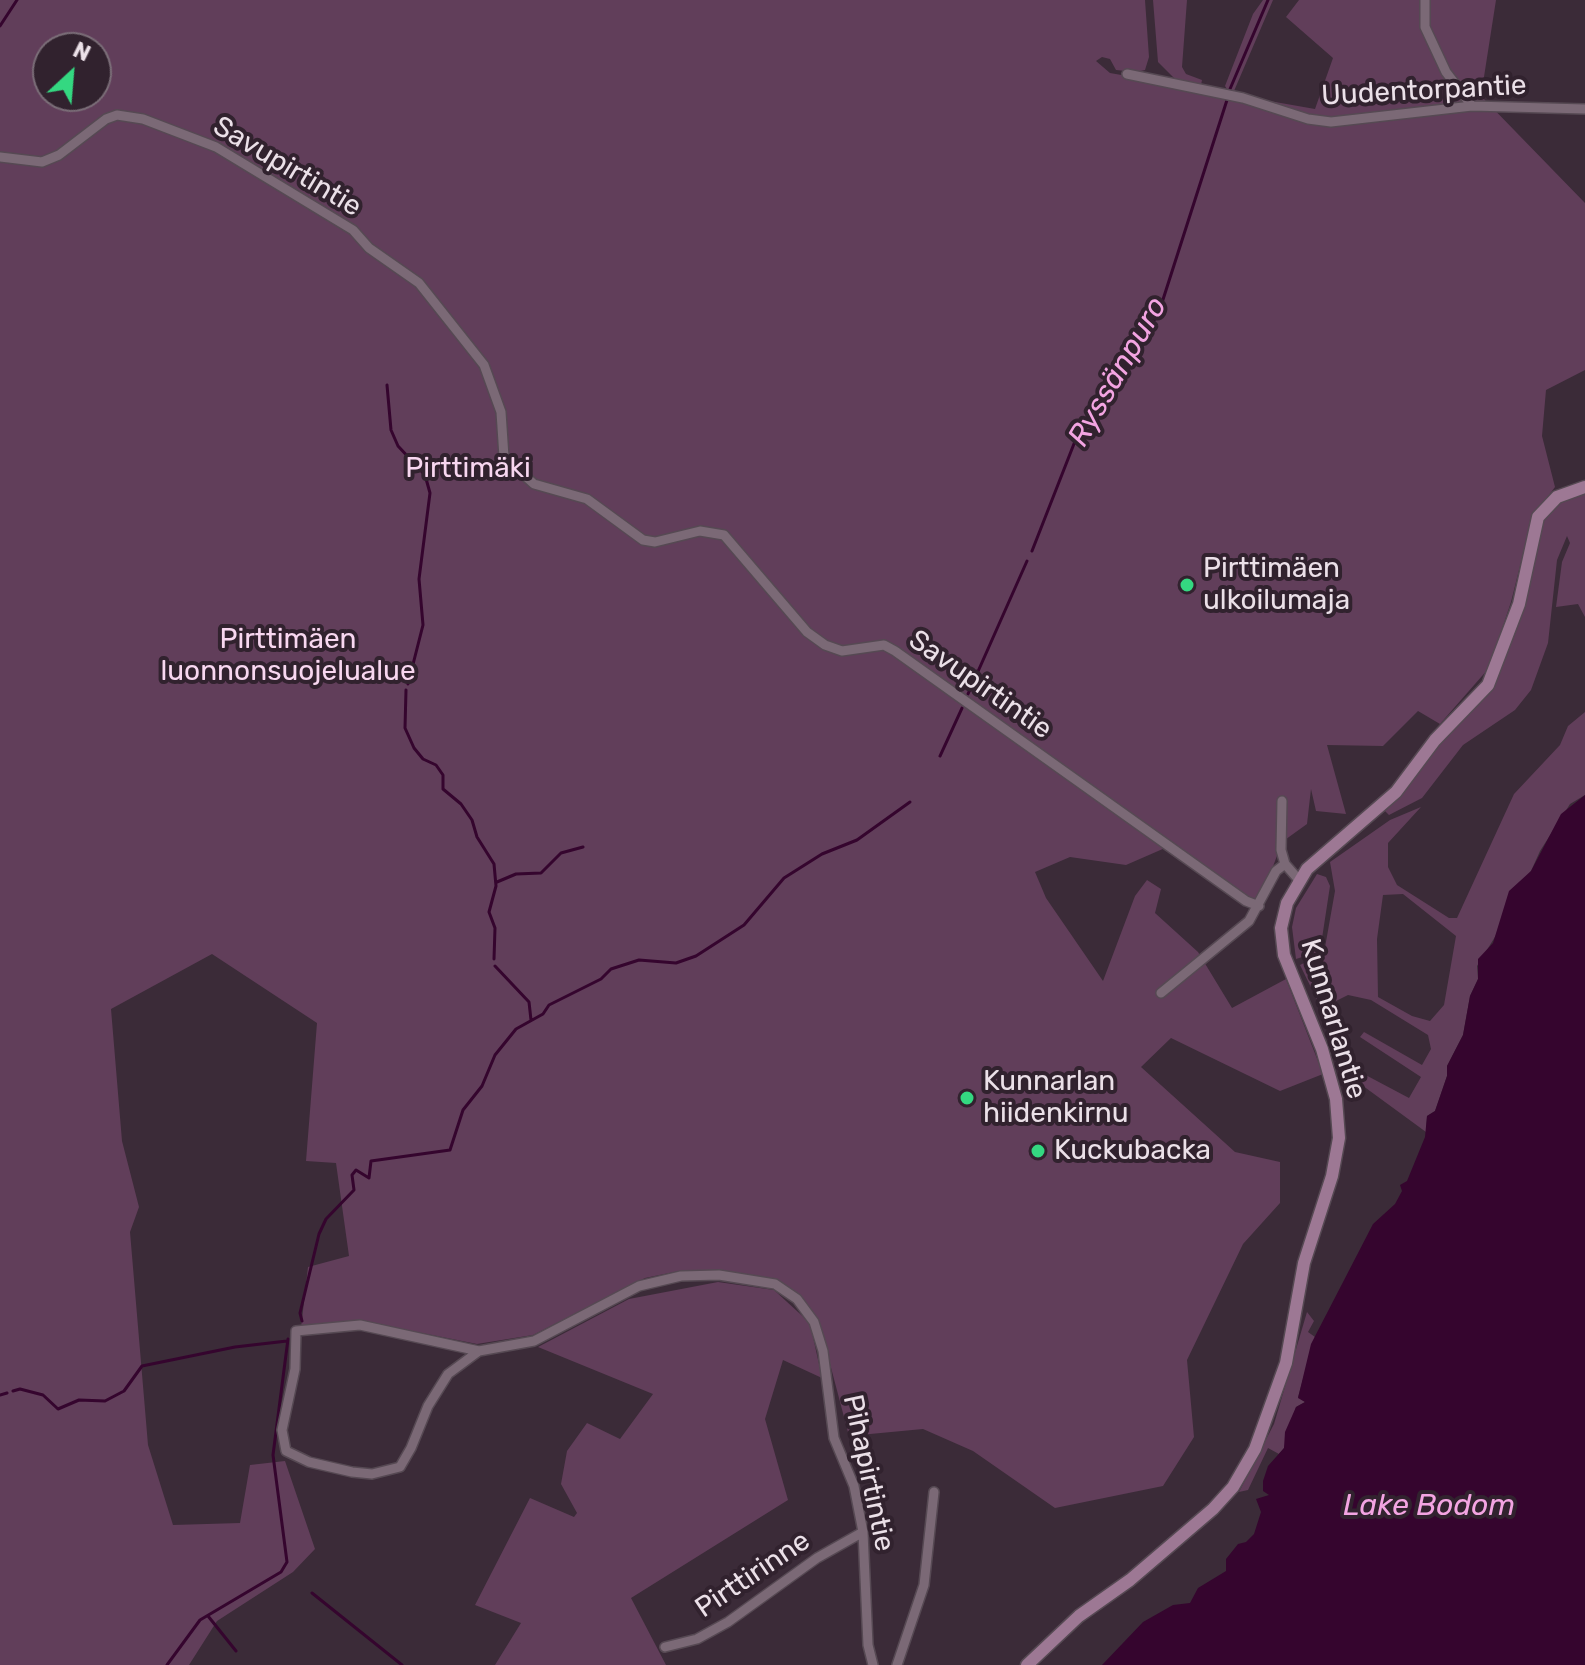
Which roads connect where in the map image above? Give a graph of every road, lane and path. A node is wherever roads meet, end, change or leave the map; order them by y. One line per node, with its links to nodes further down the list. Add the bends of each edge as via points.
1 (1425, 0): 3 (street, via 1425,27 1446,72)
2 (1127, 74): 3 (street, Uudentorpantie, via 1331,122)
3 (1472, 106): 4 (street, Uudentorpantie)
4 (1585, 109)
5 (0, 157): 10 (street, Savupirtintie, via 42,162 117,115 143,119 216,147 353,230 369,248 419,283 484,365 501,412 504,457 534,484 587,499 643,540 700,531 724,535 807,632 825,645 842,651 884,645 895,651)
6 (1585, 487): 9 (main road, Kunnarlantie, via 1557,497 1538,517 1519,604 1488,685 1435,740 1396,792)
7 (1282, 801): 8 (street)
8 (1285, 864): 9 (street); 10 (street)
9 (1299, 880): 18 (main road, Kunnarlantie, via 1283,918 1284,955 1322,1049 1336,1099 1339,1138 1304,1263 1277,1393 1246,1466 1213,1509 1079,1616)
10 (1259, 906): 11 (street, via 1249,921)
11 (1161, 993)
12 (479, 1351): 12 (street, Pihapirtintie, via 360,1325 296,1331 295,1369 282,1430 286,1451 352,1472 372,1474 400,1467 448,1374); 14 (street, Pihapirtintie, via 534,1341 639,1286 681,1276 719,1275 775,1284 797,1299 814,1322 834,1438 854,1486)
13 (934, 1492): 17 (street, via 924,1585)
14 (863, 1532): 15 (street, Pirttirinne, via 728,1622 697,1639); 16 (street, Pihapirtintie)
15 (665, 1647)
16 (873, 1665)
17 (897, 1665)
18 (1027, 1665)

